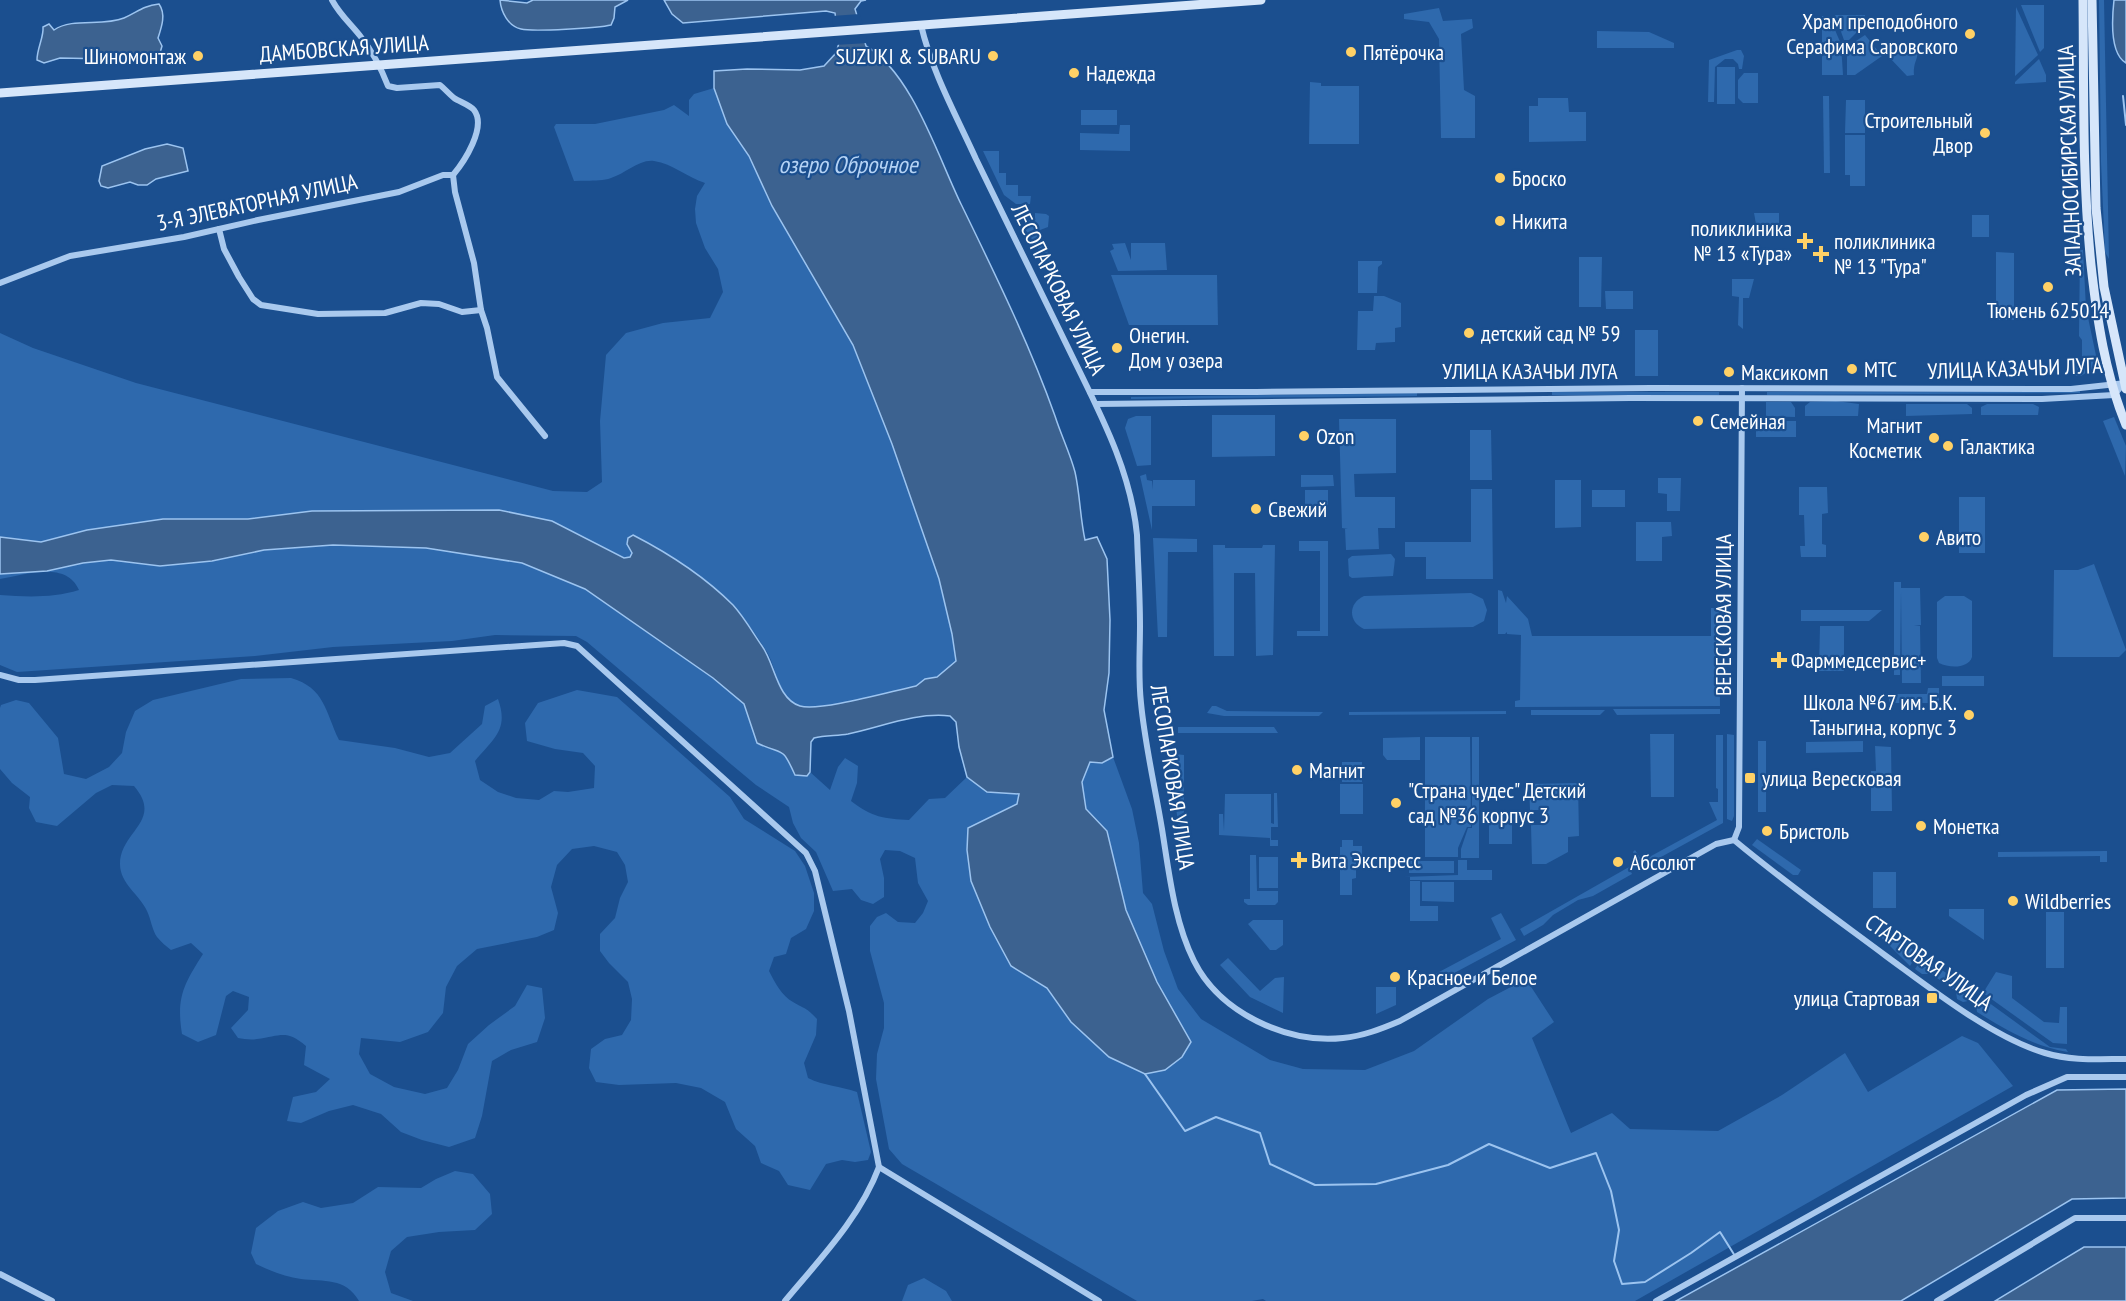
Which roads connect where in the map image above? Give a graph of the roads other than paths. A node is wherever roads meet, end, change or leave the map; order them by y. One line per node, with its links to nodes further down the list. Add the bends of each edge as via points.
1 (332, 0): 6 (street)
2 (1261, 0): 5 (main road, ДАМБОВСКАЯ УЛИЦА)
3 (2083, 0): 12 (main road, ЗАПАДНОСИБИРСКАЯ УЛИЦА, via 2086,203 2095,302)
4 (2092, 0): 13 (main road, ЗАПАДНОСИБИРСКАЯ УЛИЦА, via 2096,208 2104,287)
5 (921, 25): 6 (main road, ДАМБОВСКАЯ УЛИЦА); 15 (street, ЛЕСОПАРКОВАЯ УЛИЦА, via 927,54 951,107)
6 (379, 64): 7 (main road, ДАМБОВСКАЯ УЛИЦА); 8 (street, via 392,88 440,85 475,111 477,128 473,144)
7 (0, 93)
8 (453, 174): 9 (street, 3-Я ЭЛЕВАТОРНАЯ УЛИЦА, via 399,192); 11 (street)
9 (219, 229): 10 (street, 3-Я ЭЛЕВАТОРНАЯ УЛИЦА, via 70,256); 11 (street, via 234,268 261,305 318,314 385,313 421,303 462,312)
10 (0, 283)
11 (481, 310): 20 (street, via 497,377)
12 (2111, 383): 13 (street, УЛИЦА КАЗАЧЬИ ЛУГА); 14 (street, УЛИЦА КАЗАЧЬИ ЛУГА, via 2071,389); 16 (main road, ЗАПАДНОСИБИРСКАЯ УЛИЦА)
13 (2125, 385): 16 (street, УЛИЦА КАЗАЧЬИ ЛУГА)
14 (1742, 388): 15 (street, УЛИЦА КАЗАЧЬИ ЛУГА); 17 (street, ВЕРЕСКОВАЯ УЛИЦА)
15 (1090, 392): 18 (street, ЛЕСОПАРКОВАЯ УЛИЦА)
16 (2114, 395): 17 (street, УЛИЦА КАЗАЧЬИ ЛУГА, via 2042,399); 19 (main road, ЗАПАДНОСИБИРСКАЯ УЛИЦА)
17 (1742, 399): 18 (street, УЛИЦА КАЗАЧЬИ ЛУГА); 22 (street, ВЕРЕСКОВАЯ УЛИЦА, via 1739,827)
18 (1096, 404): 22 (street, ЛЕСОПАРКОВАЯ УЛИЦА, via 1123,470 1135,520 1141,702 1181,925 1205,979 1234,1007 1300,1036 1321,1039 1365,1035 1400,1021 1716,844)
19 (2126, 425)
20 (545, 436)
21 (0, 675): 25 (street, via 35,680 576,645 807,853 815,871 849,1011)
22 (1734, 840): 23 (street, СТАРТОВАЯ УЛИЦА, via 1910,973 2002,1034 2062,1057)
23 (2126, 1059)
24 (2126, 1077): 31 (street, via 2067,1077 2026,1095)
25 (879, 1167): 29 (street, via 861,1205); 30 (street)
26 (2126, 1218): 32 (street, via 2074,1218)
27 (0, 1274): 28 (street)
28 (52, 1301)
29 (784, 1301)
30 (1099, 1301)
31 (1656, 1301)
32 (1937, 1301)

